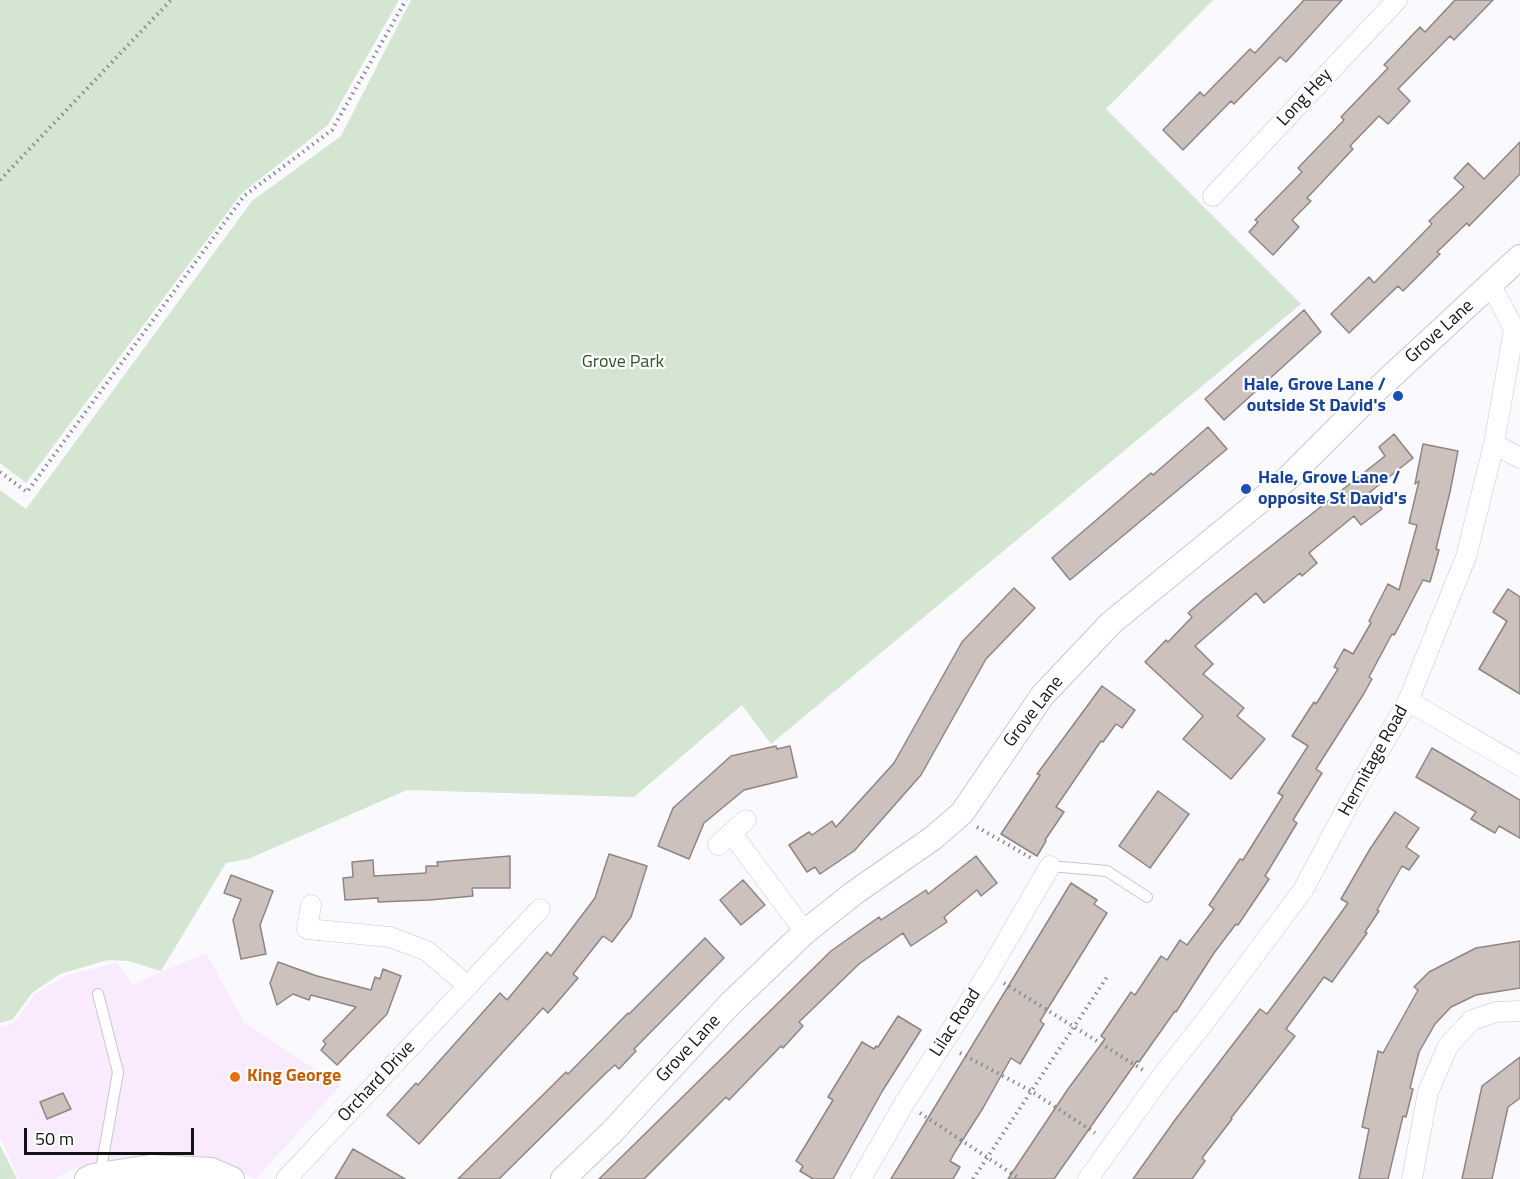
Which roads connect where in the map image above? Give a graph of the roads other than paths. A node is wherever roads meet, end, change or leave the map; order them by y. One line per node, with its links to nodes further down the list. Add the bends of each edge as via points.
1 (1397, 0): 2 (street, Long Hey)
2 (1213, 196)
3 (1520, 257): 4 (street, Grove Lane)
4 (1491, 285): 5 (street, Hermitage Road, via 1514,329); 14 (street, Grove Lane, via 1288,478 1111,623 1042,696 958,816)
5 (1494, 444): 6 (street); 7 (street, Hermitage Road, via 1466,556)
6 (1520, 458)
7 (1408, 701): 8 (street); 23 (street, Hermitage Road, via 1303,890)
8 (1520, 766)
9 (746, 820): 14 (street, via 725,840)
10 (1049, 867): 11 (lane, via 1107,871); 22 (street, Lilac Road)
11 (1147, 897)
12 (310, 905): 15 (street, via 307,929 390,937 427,951)
13 (540, 909): 15 (street, Orchard Drive)
14 (806, 932): 21 (street, Grove Lane, via 729,1005 612,1132)
15 (468, 986): 20 (street, Orchard Drive)
16 (98, 994): 18 (lane, via 118,1072)
17 (1520, 1011): 24 (street, via 1496,1012 1472,1020 1448,1046 1428,1092)
18 (93, 1177): 19 (street, via 150,1167 211,1170)
19 (232, 1179)
20 (286, 1179)
21 (563, 1179)
22 (861, 1179)
23 (1088, 1179)
24 (1412, 1179)

